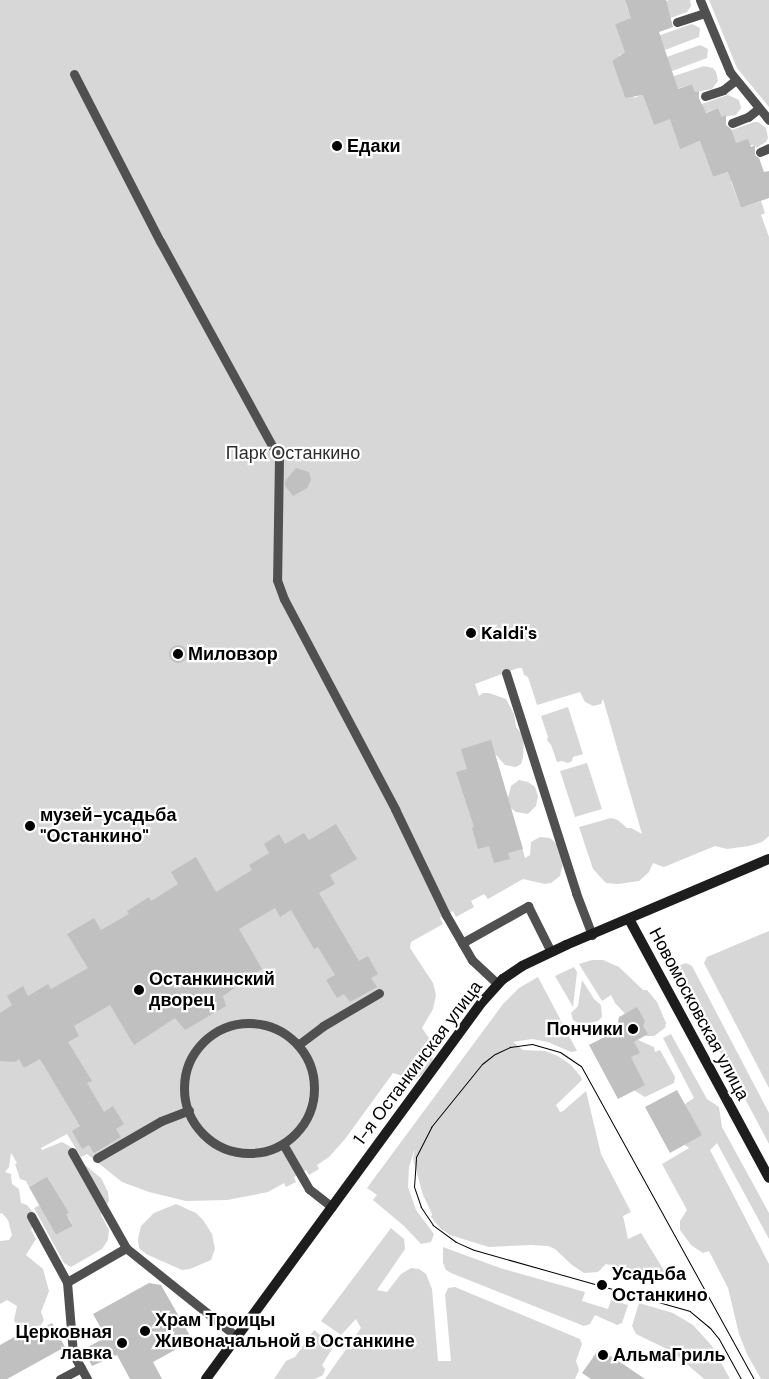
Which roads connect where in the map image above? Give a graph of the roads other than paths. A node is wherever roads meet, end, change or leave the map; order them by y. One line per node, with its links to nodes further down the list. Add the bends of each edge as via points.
1 (700, 0): 2 (lane)
2 (705, 13): 3 (lane); 5 (lane)
3 (678, 22)
4 (74, 74): 16 (lane, via 160,241 279,458 278,586)
5 (736, 80): 6 (lane, via 723,90); 7 (lane)
6 (705, 96)
7 (758, 108): 8 (lane); 9 (lane, via 748,117)
8 (769, 120)
9 (732, 123)
10 (769, 148): 11 (lane)
11 (760, 152)
12 (506, 673): 15 (lane)
13 (769, 859): 14 (street, 1-я Останкинская улица)
14 (629, 919): 15 (street, 1-я Останкинская улица); 25 (street, Новомосковская улица)
15 (592, 935): 17 (street, 1-я Останкинская улица)
16 (462, 943): 17 (lane, via 528,906); 18 (lane, via 472,960)
17 (551, 952): 18 (street, 1-я Останкинская улица, via 522,966)
18 (498, 984): 26 (street, 1-я Останкинская улица)
19 (379, 993): 20 (lane)
20 (298, 1045): 21 (lane, via 282,1032 263,1025 238,1024 214,1033 199,1047 189,1064 184,1084); 22 (lane, via 312,1072 313,1102 300,1129)
21 (188, 1110): 22 (lane, via 201,1131 226,1149 255,1153); 24 (lane, via 161,1121)
22 (283, 1144): 26 (lane, via 309,1189)
23 (72, 1152): 28 (lane)
24 (97, 1158)
25 (769, 1178)
26 (332, 1207): 30 (street, 1-я Останкинская улица)
27 (31, 1216): 29 (lane)
28 (126, 1248): 29 (lane); 30 (lane)
29 (67, 1282): 31 (lane, via 73,1354)
30 (237, 1337): 34 (street, 1-я Останкинская улица)
31 (81, 1368): 32 (lane); 33 (lane)
32 (60, 1379)
33 (87, 1379)
34 (206, 1379)

